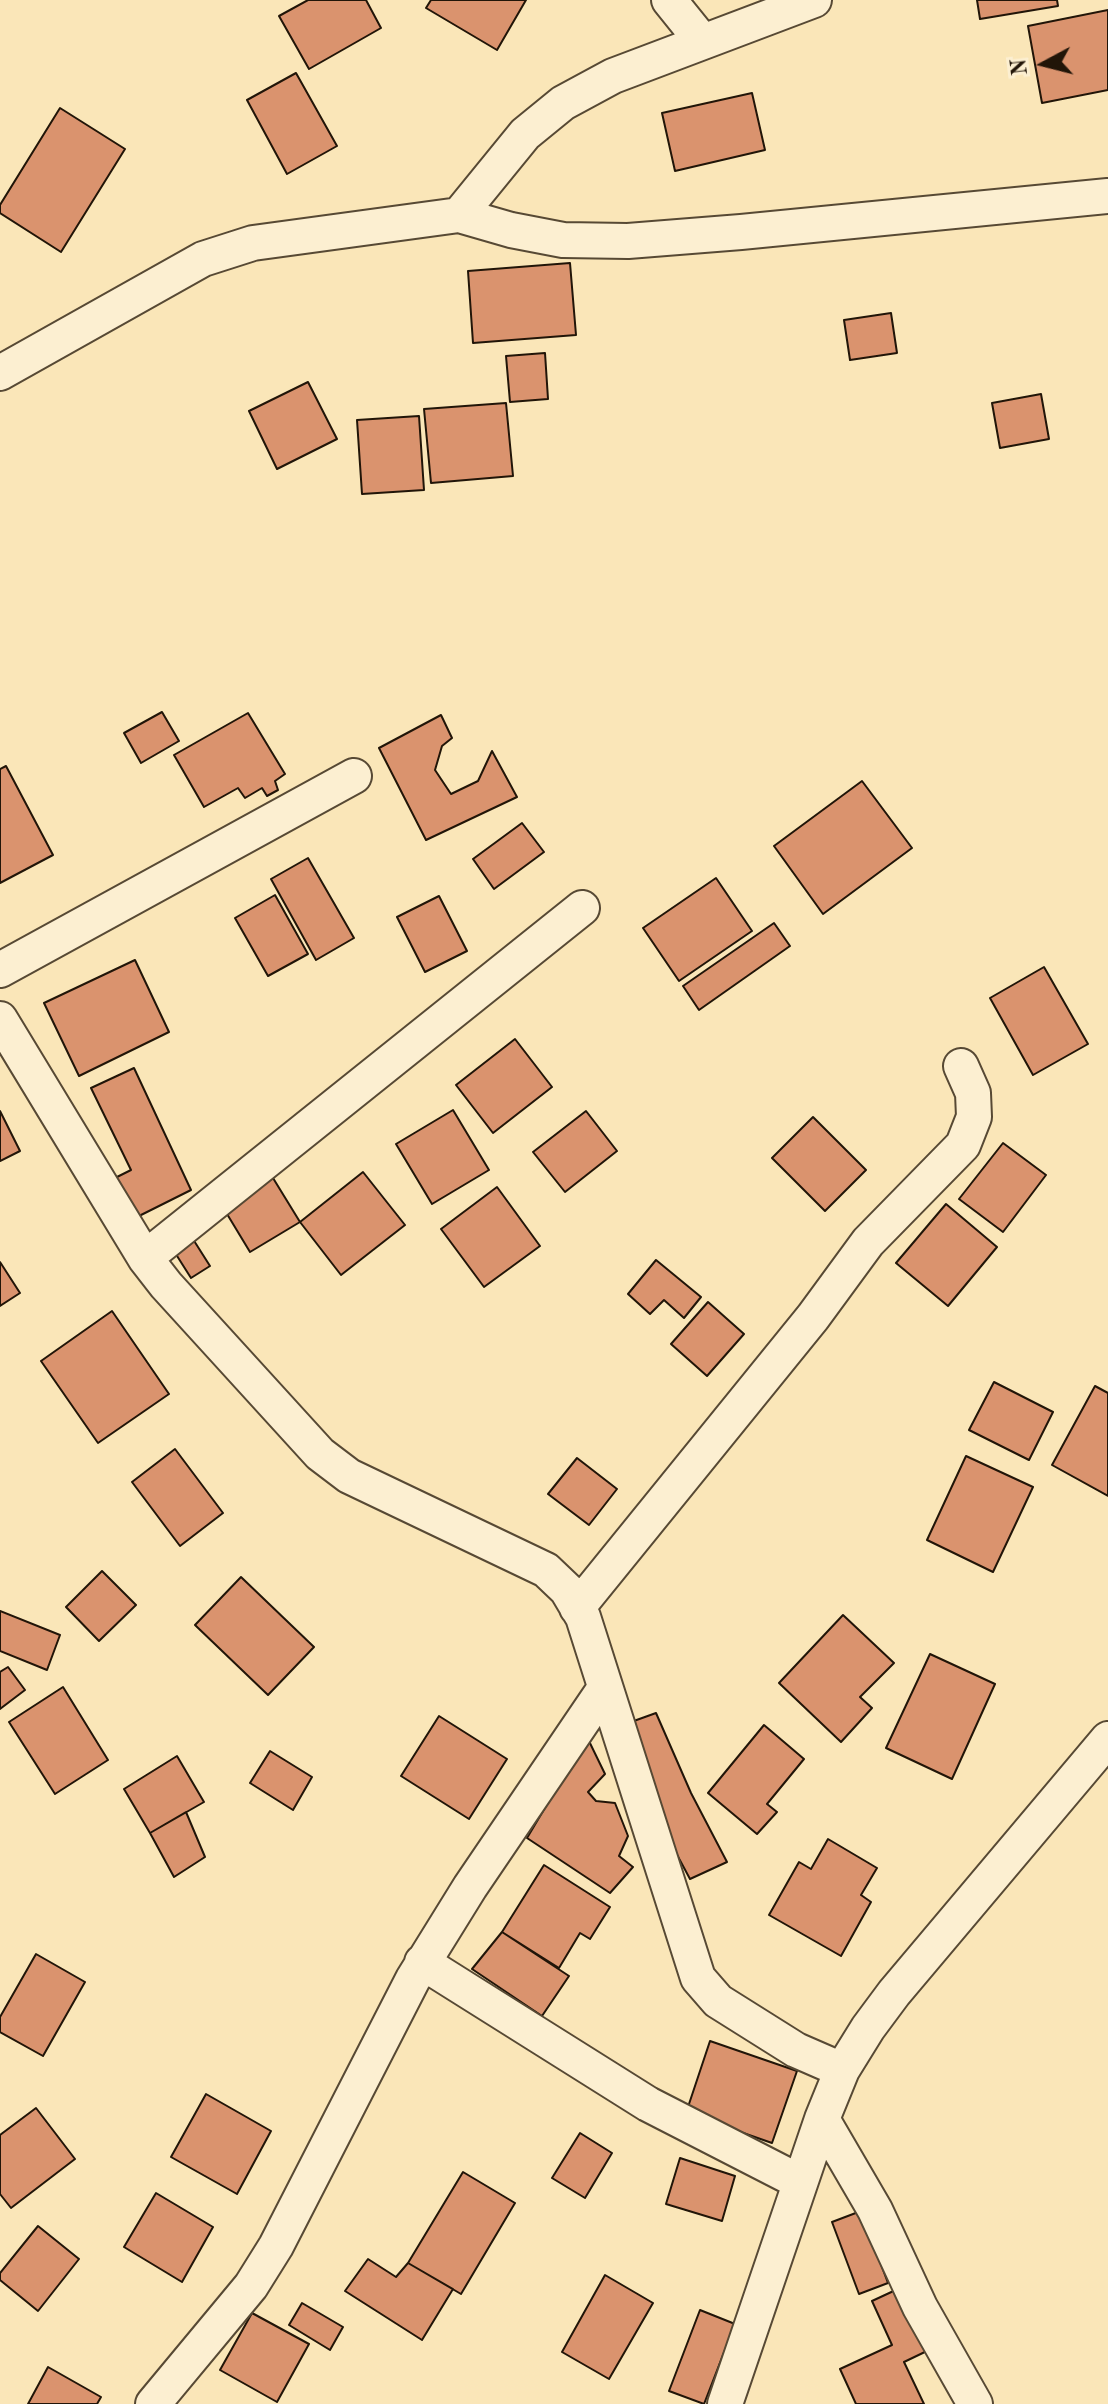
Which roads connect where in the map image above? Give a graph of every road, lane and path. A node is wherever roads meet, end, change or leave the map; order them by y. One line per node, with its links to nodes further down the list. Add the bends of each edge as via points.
1 (669, 0): 3 (street)
2 (814, 0): 3 (street)
3 (702, 41): 5 (street, via 613,76 563,103 525,134)
4 (1108, 196): 5 (street, via 628,241 563,240)
5 (459, 215): 6 (street, via 253,243 203,259)
6 (0, 373)
7 (354, 776): 9 (street)
8 (582, 908): 12 (street)
9 (0, 970)
10 (0, 1019): 12 (street)
11 (961, 1066): 13 (street, via 973,1093 974,1117 963,1145 868,1242)
12 (145, 1258): 13 (street, via 320,1454 349,1476 546,1570)
13 (577, 1608): 14 (street)
14 (605, 1688): 16 (street); 17 (street, via 698,1978 718,2001 796,2050)
15 (1108, 1739): 17 (street, via 894,1993)
16 (422, 1962): 19 (street, via 648,2104); 20 (street, via 276,2246 251,2286)
17 (842, 2070): 18 (street)
18 (822, 2119): 19 (street); 22 (street)
19 (800, 2182): 21 (street)
20 (153, 2404)
21 (725, 2404)
22 (975, 2404)

